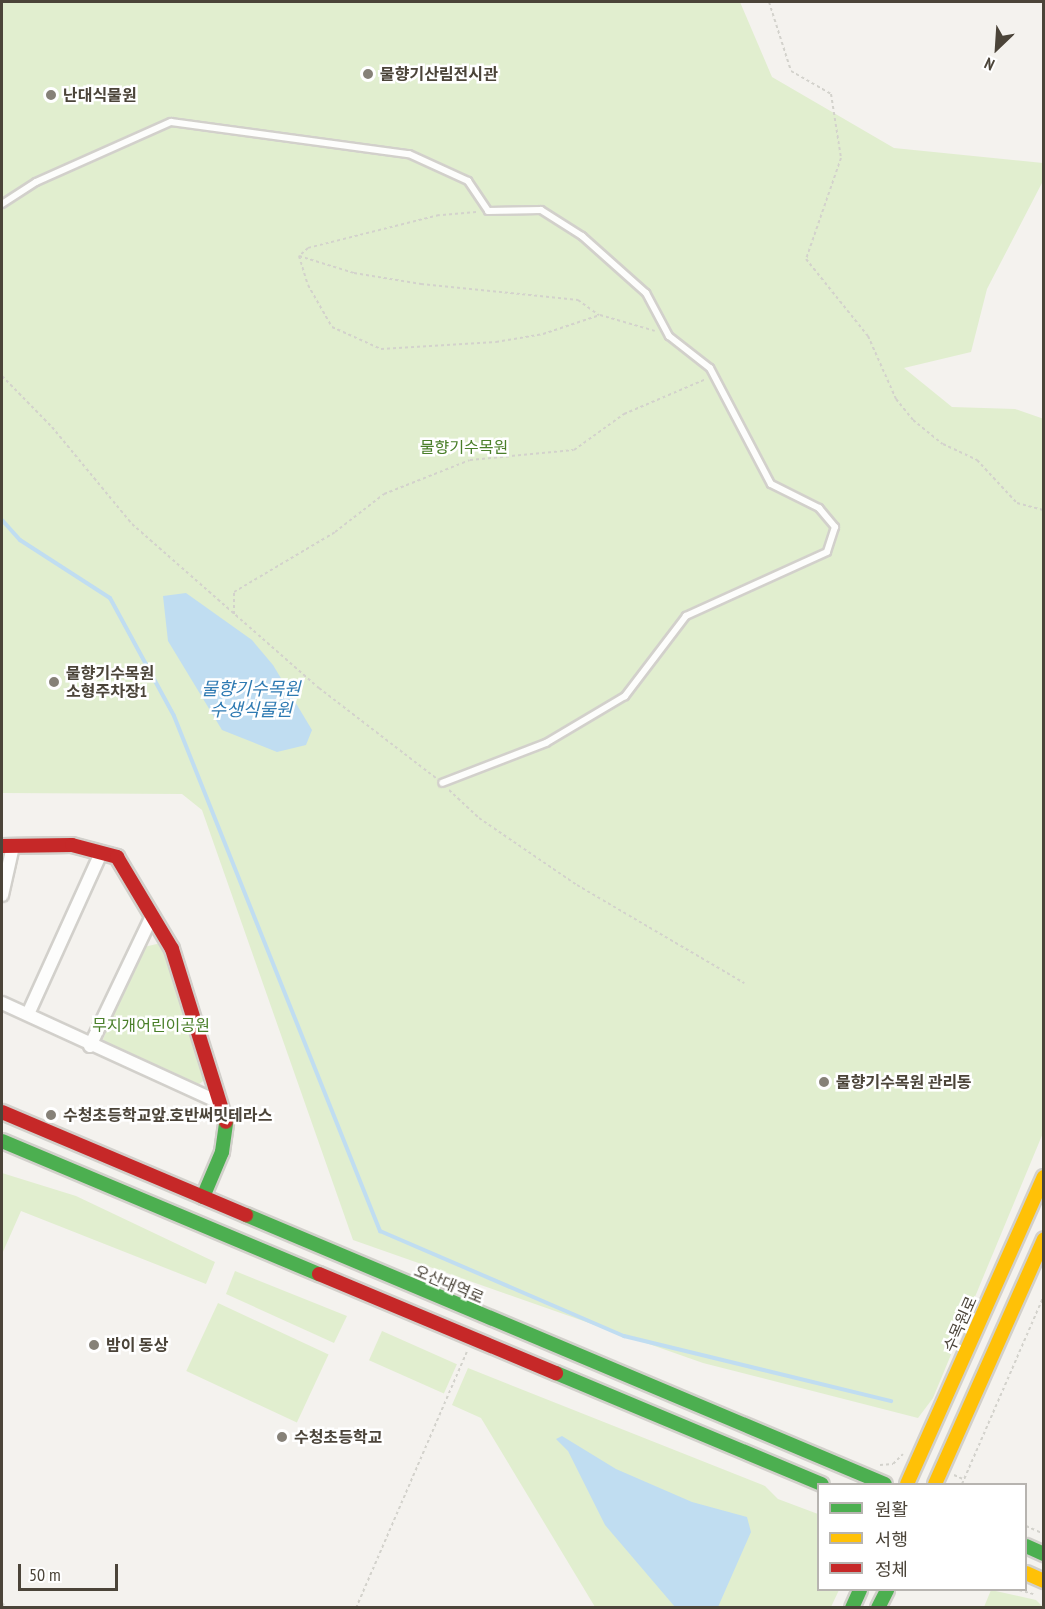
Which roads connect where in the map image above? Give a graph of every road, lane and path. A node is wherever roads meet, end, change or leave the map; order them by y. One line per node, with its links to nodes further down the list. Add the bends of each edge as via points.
1 (768, 2): 9 (path, via 791,71 831,94 841,158 806,260 868,336 896,399 913,420 943,444 977,460 1017,503)
2 (2, 204): 3 (lane, via 36,182 171,122 409,154 468,181)
3 (488, 211): 4 (path, via 439,214 308,248); 6 (lane, via 541,210 582,236 646,293)
4 (299, 256): 5 (path, via 354,273 421,284 578,300); 5 (path, via 308,285 332,327 381,349 496,342 543,334)
5 (600, 315): 6 (path)
6 (669, 336): 8 (lane)
7 (2, 376): 10 (path, via 52,427 132,524)
8 (714, 376): 10 (path, via 624,414 574,450 470,460 384,494 335,532 234,592); 11 (lane, via 771,484 819,508 835,528 827,552 686,616 625,696 546,743)
9 (1044, 510)
10 (235, 615): 11 (path)
11 (442, 783): 16 (path, via 479,818 577,885)
12 (7, 846): 13 (main road, via 72,845); 14 (street)
13 (101, 853): 15 (main road, via 117,857); 18 (street)
14 (2, 896)
15 (152, 916): 19 (street); 20 (main road, via 172,949)
16 (744, 984)
17 (2, 1003): 18 (street)
18 (28, 1014): 19 (street)
19 (90, 1046): 20 (street)
20 (220, 1103): 24 (main road, via 225,1139)
21 (2, 1113): 24 (main road, 오산대역로)
22 (2, 1141): 27 (main road)
23 (1044, 1177): 30 (main road, 수목원로)
24 (203, 1197): 29 (main road, 오산대역로)
25 (1044, 1239): 31 (main road)
26 (1044, 1295): 32 (path)
27 (473, 1338): 28 (main road); 45 (path)
28 (817, 1483)
29 (880, 1483)
30 (908, 1483)
31 (936, 1483)
32 (963, 1483)
33 (1027, 1526): 34 (path)
34 (1044, 1533)
35 (1027, 1546): 36 (main road)
36 (1044, 1554)
37 (1027, 1573): 38 (main road)
38 (1044, 1581)
39 (860, 1591): 46 (main road)
40 (886, 1591): 47 (main road)
41 (1023, 1591): 42 (path)
42 (1044, 1597)
43 (2, 1603): 44 (path)
44 (6, 1608)
45 (356, 1608)
46 (852, 1608)
47 (878, 1608)

